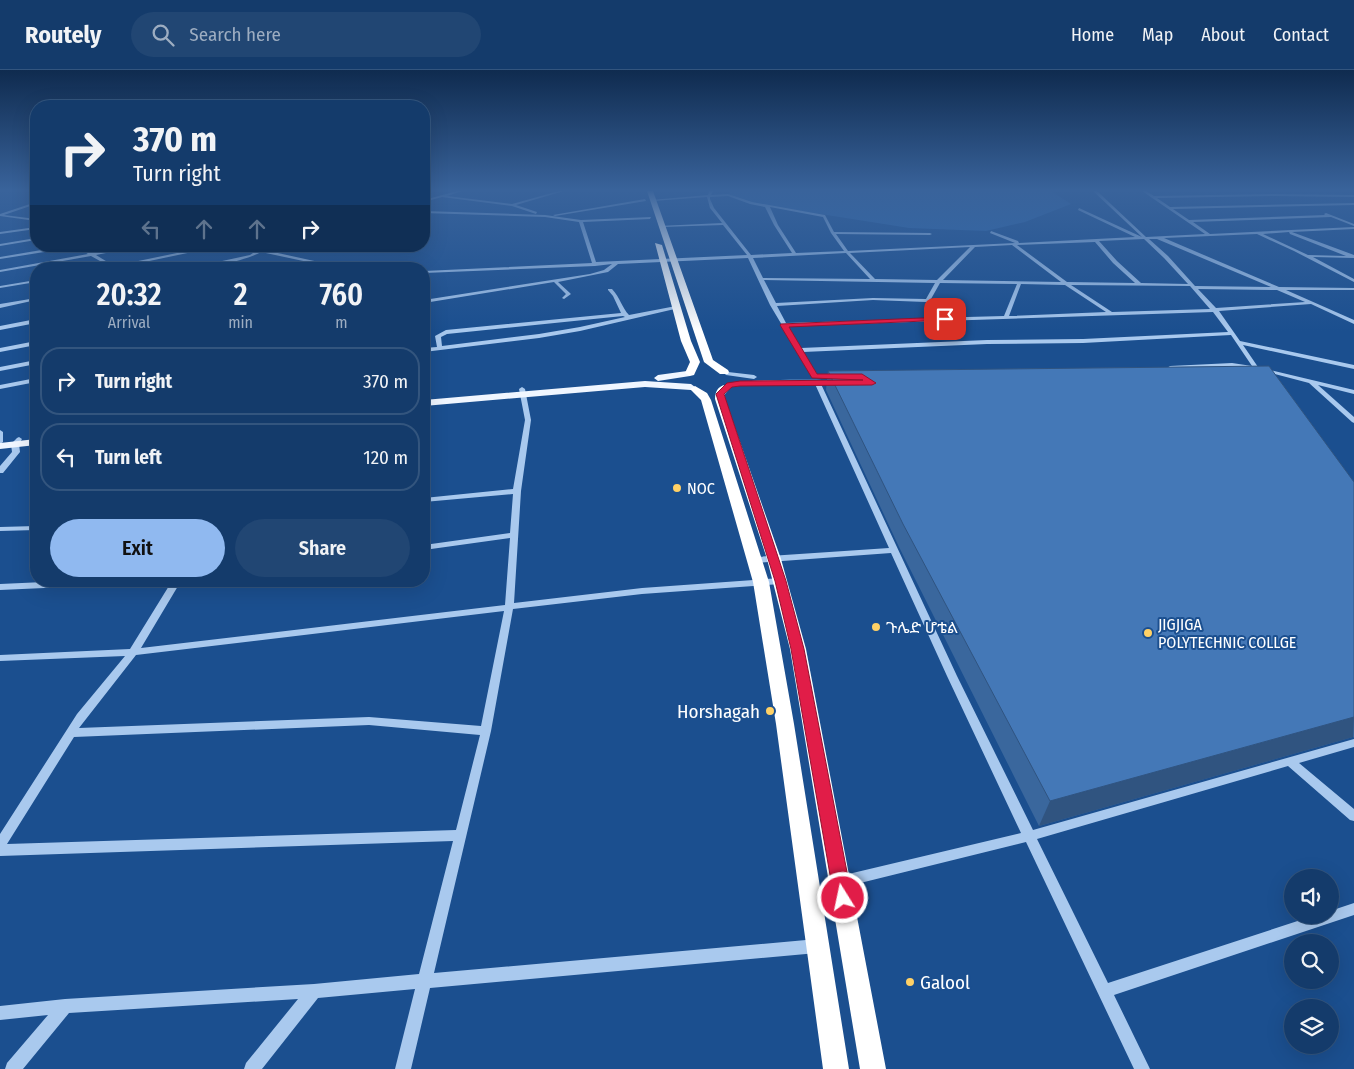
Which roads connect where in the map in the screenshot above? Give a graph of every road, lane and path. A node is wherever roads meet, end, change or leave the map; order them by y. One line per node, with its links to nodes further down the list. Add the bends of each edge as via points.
1 (1141, 237): 52 (street)
2 (586, 238): 39 (street)
3 (656, 238): 32 (highway)
4 (665, 238): 31 (highway)
5 (735, 238): 28 (street)
6 (784, 238): 25 (street)
7 (836, 238): 24 (street)
8 (1003, 238): 15 (street)
9 (1132, 238): 14 (street)
10 (1157, 238): 54 (street)
11 (1269, 238): 27 (street)
12 (1303, 238): 29 (street)
13 (30, 240): 16 (street)
14 (1096, 240): 15 (street); 51 (street)
15 (1016, 244): 17 (street); 50 (street)
16 (0, 245)
17 (974, 246): 24 (street); 48 (street)
18 (38, 252): 30 (street)
19 (86, 252): 26 (street)
20 (111, 252): 26 (street)
21 (190, 252): 35 (street)
22 (260, 252): 36 (street)
23 (267, 252): 37 (street)
24 (847, 252): 25 (street); 46 (street)
25 (795, 255): 28 (street)
26 (92, 256): 33 (street); 34 (street)
27 (1307, 256): 29 (street); 47 (street)
28 (750, 257): 31 (street); 44 (street)
29 (1354, 257)
30 (0, 258)
31 (674, 260): 32 (street); 89 (highway, via 709,362)
32 (663, 261): 38 (street); 64 (highway)
33 (55, 262)
34 (103, 262)
35 (143, 262)
36 (221, 262)
37 (315, 262)
38 (617, 264): 39 (street); 43 (street, via 606,271)
39 (595, 265): 42 (street)
40 (30, 266): 41 (street)
41 (0, 271)
42 (430, 272)
43 (554, 280): 57 (street, via 569,294); 59 (street)
44 (761, 280): 46 (street); 62 (street)
45 (30, 281): 53 (street)
46 (874, 281): 48 (street)
47 (1354, 281)
48 (938, 282): 49 (street); 60 (street)
49 (1019, 284): 50 (street); 68 (street)
50 (1067, 284): 51 (street); 66 (street)
51 (1139, 284): 52 (street)
52 (1192, 286): 54 (street); 65 (street)
53 (0, 287)
54 (1277, 288): 55 (street); 61 (street)
55 (1354, 289)
56 (610, 290): 67 (street)
57 (564, 298)
58 (30, 300): 63 (street)
59 (430, 301)
60 (929, 301): 62 (street, via 873,299); 69 (street)
61 (1310, 303): 65 (street); 71 (street)
62 (774, 305): 72 (street)
63 (0, 306)
64 (676, 308): 67 (street); 91 (highway, via 695,362)
65 (1214, 310): 66 (street); 74 (street)
66 (1112, 314): 68 (street)
67 (626, 315): 77 (street, via 580,329); 77 (street, via 446,332 438,336)
68 (1006, 317): 69 (street)
69 (927, 320): 72 (street)
70 (30, 322): 73 (street)
71 (1354, 322)
72 (784, 325): 80 (street)
73 (0, 328)
74 (1232, 333): 75 (street); 80 (street)
75 (1238, 342): 82 (street); 83 (street)
76 (30, 344): 79 (street)
77 (440, 348): 78 (street)
78 (430, 349)
79 (0, 350)
80 (799, 350): 87 (street)
81 (30, 363): 84 (street)
82 (1354, 367)
83 (1256, 368): 85 (street, via 1232,365); 86 (street); 92 (street)
84 (0, 369)
85 (1161, 369)
86 (1262, 376)
87 (816, 379): 88 (street); 89 (street, via 749,377); 89 (street, via 749,383); 112 (street)
88 (841, 379)
89 (726, 380): 91 (highway, via 710,390); 91 (highway, via 709,370); 113 (highway, via 720,399)
90 (30, 381): 93 (street)
91 (691, 381): 94 (main road); 94 (main road, via 656,379); 114 (highway, via 706,400)
92 (1310, 381): 95 (street); 98 (street)
93 (0, 387)
94 (522, 391): 96 (main road); 97 (main road); 106 (street, via 528,420)
95 (1354, 392)
96 (430, 398)
97 (430, 402)
98 (1354, 421)
99 (0, 432): 101 (street)
100 (30, 439): 102 (main road)
101 (0, 441): 102 (main road)
102 (17, 442): 103 (main road); 104 (main road); 105 (street, via 16,452)
103 (30, 442)
104 (0, 446)
105 (0, 471)
106 (518, 491): 107 (street); 110 (street)
107 (430, 499)
108 (30, 528): 109 (street)
109 (0, 529)
110 (515, 535): 111 (street); 120 (street)
111 (430, 546)
112 (894, 550): 113 (street); 129 (street)
113 (774, 559): 114 (street); 115 (highway)
114 (755, 560): 116 (highway)
115 (781, 581): 116 (street); 132 (highway, via 798,649)
116 (761, 582): 120 (street, via 642,591); 134 (highway)
117 (30, 586): 118 (street)
118 (0, 587)
119 (172, 587): 121 (street)
120 (509, 607): 121 (street); 123 (street)
121 (133, 652): 122 (street); 124 (street)
122 (0, 658)
123 (486, 731): 124 (street, via 369,721); 128 (street)
124 (71, 732): 130 (street)
125 (1354, 743): 126 (street)
126 (1289, 761): 127 (street); 129 (street)
127 (1354, 816)
128 (461, 835): 131 (street); 135 (street)
129 (1029, 836): 132 (street); 137 (street)
130 (0, 845)
131 (0, 850)
132 (840, 882): 144 (highway)
133 (1354, 909): 137 (street)
134 (818, 946): 135 (street); 143 (highway)
135 (426, 979): 136 (street); 142 (street)
136 (314, 990): 138 (street); 141 (street)
137 (1105, 992): 145 (street)
138 (65, 1006): 139 (street); 140 (street)
139 (0, 1013)
140 (13, 1069)
141 (252, 1069)
142 (403, 1069)
143 (836, 1069)
144 (873, 1069)
145 (1142, 1069)

